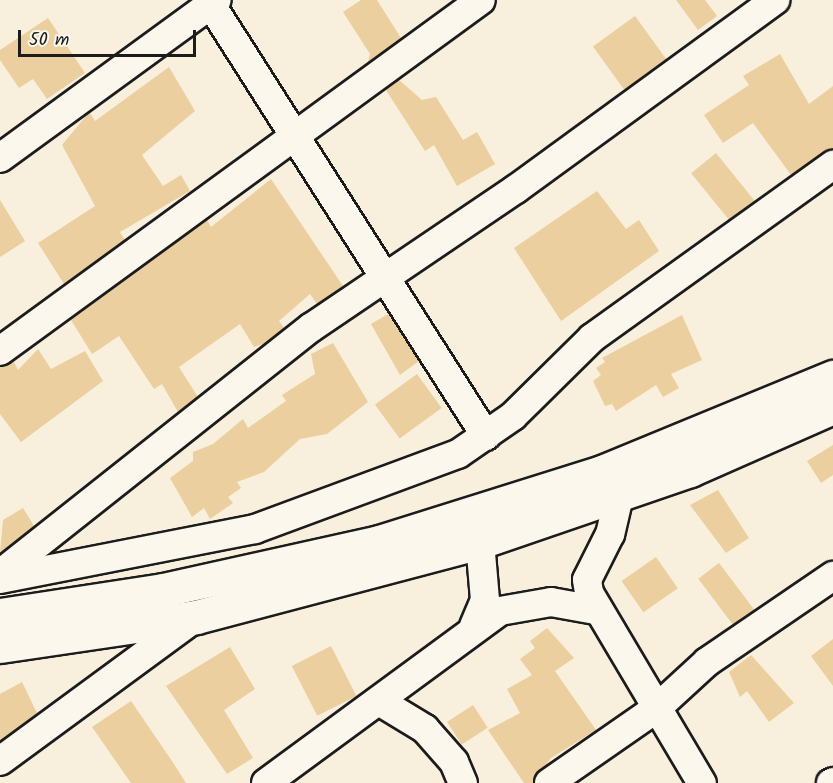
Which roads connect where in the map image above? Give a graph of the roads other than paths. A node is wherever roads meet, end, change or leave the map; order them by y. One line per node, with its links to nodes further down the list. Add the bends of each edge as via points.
1 (481, 0): 4 (street)
2 (775, 0): 7 (street)
3 (212, 1): 4 (street); 5 (street)
4 (293, 135): 7 (street); 8 (street, via 130,261)
5 (0, 158)
6 (833, 165): 11 (street, via 592,338)
7 (385, 278): 11 (street); 14 (street, via 312,327)
8 (0, 351)
9 (833, 377): 18 (highway, via 602,472 380,542 163,590)
10 (833, 407): 12 (highway)
11 (486, 436): 16 (street, via 458,454 255,529)
12 (619, 496): 13 (highway); 17 (street, via 610,534 587,580)
13 (480, 542): 19 (highway); 20 (street, via 485,600)
14 (0, 574)
15 (833, 576): 23 (street, via 707,662)
16 (0, 579)
17 (595, 610): 20 (street, via 550,602 527,604); 23 (street)
18 (0, 615)
19 (196, 617): 21 (highway); 24 (street)
20 (474, 626): 22 (street)
21 (0, 646)
22 (379, 701): 25 (street); 26 (street, via 425,729 454,762)
23 (657, 708): 27 (street); 28 (street)
24 (0, 761)
25 (266, 783)
26 (463, 783)
27 (549, 783)
28 (702, 783)

